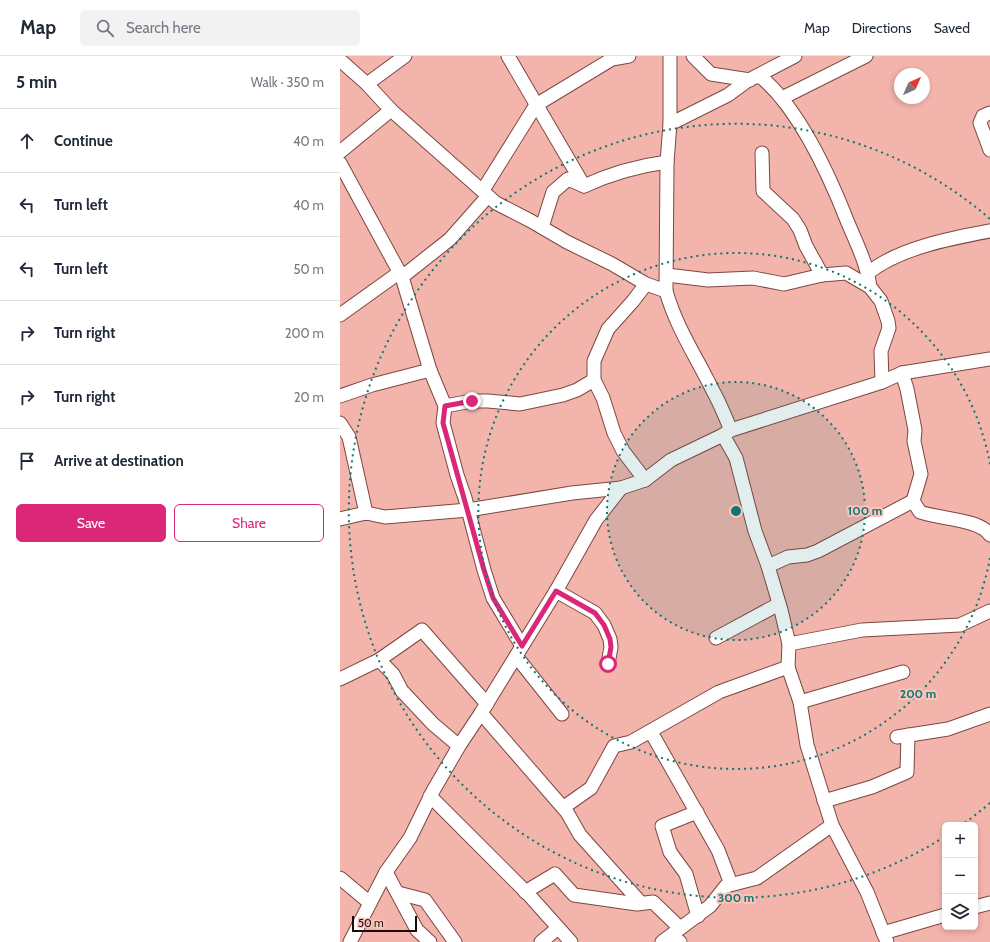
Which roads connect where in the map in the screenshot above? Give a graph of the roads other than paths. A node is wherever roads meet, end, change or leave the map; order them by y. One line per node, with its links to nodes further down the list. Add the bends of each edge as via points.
1 (405, 56): 10 (street)
2 (508, 56): 12 (street)
3 (629, 56): 12 (street, via 612,59)
4 (670, 56): 15 (street)
5 (693, 56): 9 (street, via 711,74)
6 (795, 56): 9 (street)
7 (866, 56): 11 (street)
8 (340, 60): 10 (street)
9 (753, 78): 11 (street, via 761,77); 15 (street, via 728,95)
10 (367, 84): 13 (street)
11 (782, 98): 25 (street, via 794,114 837,193)
12 (536, 105): 21 (street); 22 (street)
13 (391, 110): 17 (street); 22 (street)
14 (990, 113): 16 (street, via 982,116 980,123)
15 (670, 124): 20 (street)
16 (990, 150)
17 (340, 152)
18 (762, 154): 29 (street, via 763,191 793,219)
19 (340, 162): 27 (street)
20 (667, 162): 21 (street, via 628,169); 28 (street)
21 (584, 186): 23 (street, via 568,179 553,192)
22 (485, 193): 23 (street, via 496,203); 27 (street, via 450,239)
23 (542, 227): 30 (street)
24 (990, 231): 25 (street, via 960,236)
25 (866, 268): 26 (street); 31 (street)
26 (846, 273): 29 (street); 31 (street)
27 (401, 274): 33 (street); 35 (street)
28 (667, 275): 29 (street, via 708,280 753,278 784,284); 32 (street)
29 (822, 275)
30 (646, 284): 32 (street); 37 (street, via 608,329 594,361)
31 (870, 287): 38 (street, via 881,301 890,328 882,351)
32 (666, 291): 42 (street, via 685,339 714,391)
33 (340, 316)
34 (990, 359): 36 (street)
35 (430, 370): 39 (street); 40 (street)
36 (902, 373): 38 (street); 45 (street, via 916,430 914,441 921,474)
37 (594, 380): 40 (street, via 563,395 520,404 472,401); 43 (street, via 623,451)
38 (882, 382): 42 (street)
39 (340, 396)
40 (445, 406): 46 (street, via 443,423)
41 (340, 423): 47 (street, via 348,437)
42 (727, 433): 43 (street, via 671,460); 50 (street, via 755,531)
43 (645, 480): 44 (street)
44 (621, 488): 46 (street, via 572,493); 51 (street, via 596,520)
45 (913, 501): 49 (street, via 920,512 980,526); 50 (street, via 818,551 788,557)
46 (468, 510): 47 (street, via 384,517); 56 (street, via 493,598)
47 (366, 513): 48 (street)
48 (340, 519)
49 (990, 535)
50 (768, 566): 52 (street)
51 (556, 591): 56 (street); 58 (street, via 595,613 604,625 611,647)
52 (778, 604): 54 (street); 55 (street)
53 (990, 611): 55 (street, via 960,625 862,630)
54 (716, 638)
55 (789, 644): 59 (street)
56 (519, 651): 63 (street); 64 (street)
57 (379, 660): 61 (street); 63 (street, via 422,630); 67 (street, via 393,674 402,691 433,724)
58 (608, 664)
59 (788, 667): 62 (street); 66 (street, via 719,692)
60 (903, 672): 62 (street)
61 (340, 679)
62 (800, 702): 69 (street, via 807,745)
63 (484, 708): 67 (street); 70 (street)
64 (562, 714)
65 (990, 714): 69 (street, via 948,729 902,736 907,772 872,787)
66 (651, 732): 70 (street, via 631,742 614,746 591,788 564,807); 71 (street)
67 (459, 746): 68 (street)
68 (430, 796): 73 (street, via 410,838); 76 (street)
69 (824, 801): 72 (street)
70 (565, 810): 80 (street, via 580,835)
71 (697, 812): 75 (street, via 718,850); 82 (street, via 662,826 670,852 686,874)
72 (832, 825): 75 (street, via 757,878); 86 (street, via 867,892)
73 (386, 872): 77 (street); 78 (street)
74 (340, 878): 78 (street)
75 (731, 884): 82 (street, via 726,886)
76 (526, 892): 80 (street, via 555,874 574,894); 84 (street)
77 (398, 893): 88 (street, via 417,930); 89 (street, via 425,900)
78 (370, 903): 87 (street)
79 (990, 903): 81 (street)
80 (641, 904): 85 (street, via 653,902)
81 (978, 906)
82 (698, 916): 85 (street)
83 (942, 916): 86 (street)
84 (558, 928): 90 (street); 91 (street)
85 (679, 937): 92 (street)
86 (885, 938)
87 (352, 941)
88 (430, 942)
89 (455, 942)
90 (541, 942)
91 (571, 942)
92 (662, 942)

